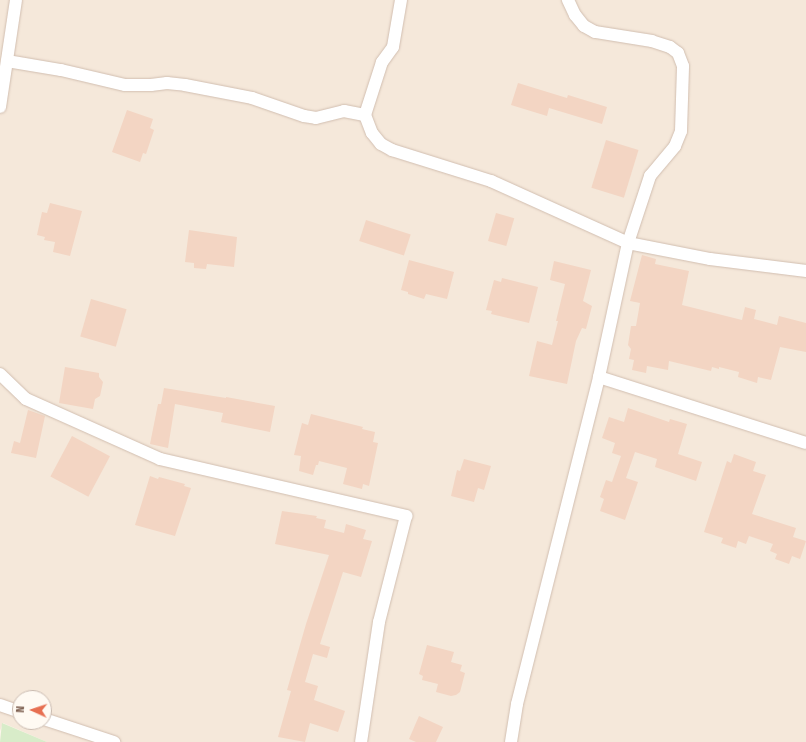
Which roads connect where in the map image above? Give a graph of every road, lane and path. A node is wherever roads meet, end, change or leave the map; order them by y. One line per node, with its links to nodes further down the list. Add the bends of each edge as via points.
1 (16, 0): 4 (street)
2 (401, 0): 6 (street, via 393,47 382,62)
3 (568, 0): 7 (street, via 584,26 595,32 652,41 670,47 678,53 683,66 681,131 675,146 650,176)
4 (7, 61): 5 (street); 6 (street, via 125,85 185,85 252,98 316,118 344,111)
5 (0, 107)
6 (365, 114): 7 (street, via 372,134 381,144 392,150 491,181)
7 (628, 243): 8 (street, via 710,259); 10 (street)
8 (804, 268)
9 (0, 374): 16 (street, via 26,399 160,459 406,516 379,622)
10 (599, 377): 11 (street); 17 (street, via 517,704)
11 (806, 443)
12 (0, 705): 13 (street)
13 (12, 709)
14 (52, 722): 15 (street)
15 (114, 742)
16 (360, 742)
17 (511, 742)

